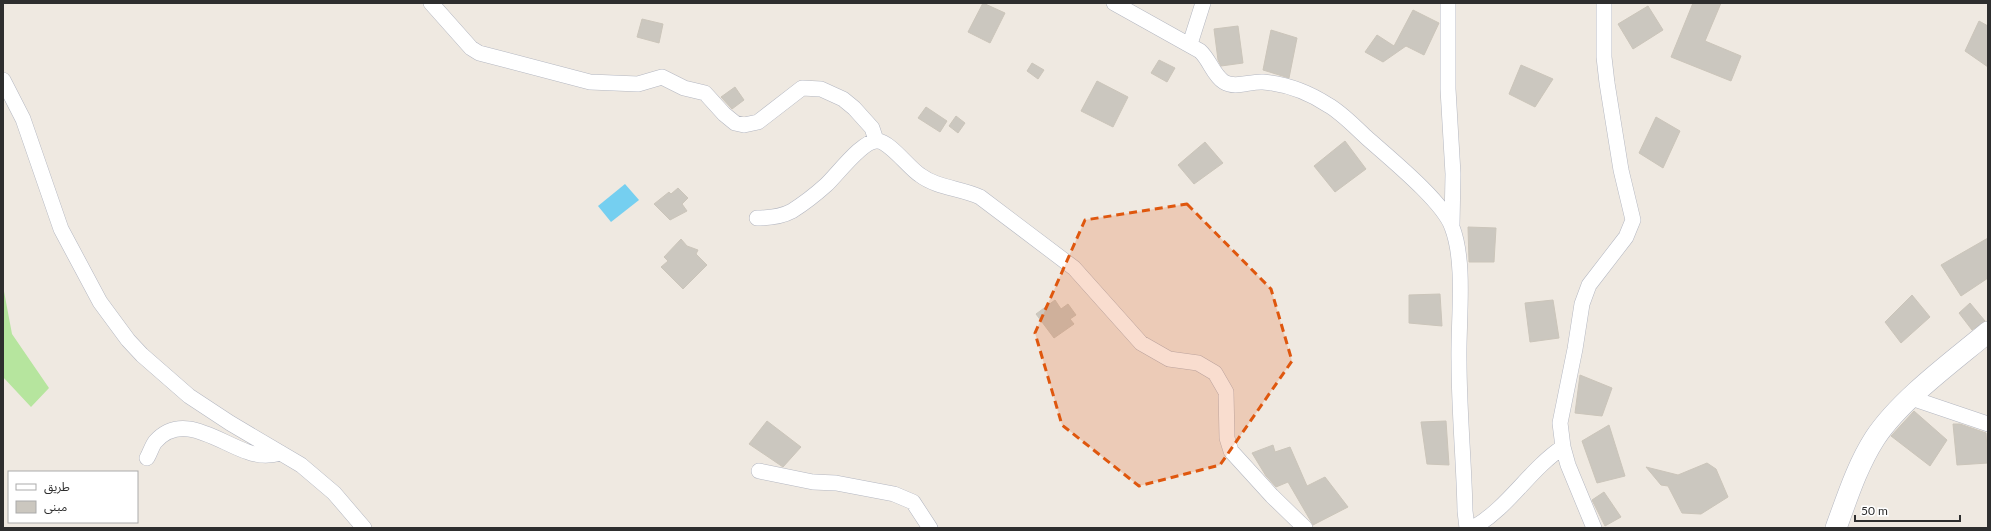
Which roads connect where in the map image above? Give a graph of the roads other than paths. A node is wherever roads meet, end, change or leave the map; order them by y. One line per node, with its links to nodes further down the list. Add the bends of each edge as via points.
1 (431, 3): 8 (street, via 471,48 479,53 590,82 638,84 662,77 684,88 705,93 724,114 735,123 744,125 758,122 802,88 821,89 843,99 854,108 872,128)
2 (1114, 3): 6 (street)
3 (1203, 3): 6 (street)
4 (1448, 3): 10 (street)
5 (1604, 3): 14 (street, via 1603,34 1607,83 1621,170 1633,220 1626,237 1589,285 1582,304 1576,349 1561,412)
6 (1190, 44): 10 (street, via 1206,56 1218,78 1226,84 1280,83 1315,96 1333,108 1403,170 1429,196)
7 (3, 80): 15 (street, via 23,119 61,229 113,322 142,356 189,396 230,424)
8 (876, 140): 9 (street, via 864,147 826,185 792,211 770,218); 20 (street, via 890,148 920,176 980,197 997,208 1082,276 1141,343 1170,359 1198,363 1211,369 1220,378 1226,392 1227,438 1231,451)
9 (757, 218)
10 (1452, 225): 21 (street, via 1459,252 1459,362)
11 (1988, 332): 12 (street)
12 (1911, 398): 13 (street); 24 (street, via 1895,412 1874,439 1856,474)
13 (1988, 424)
14 (1563, 447): 22 (street, via 1540,466 1500,509); 23 (street)
15 (281, 453): 16 (street, via 271,455 249,452 186,427 173,429 164,434 154,443); 18 (street, via 323,483)
16 (147, 458)
17 (759, 470): 19 (street, via 813,482 836,482 894,494 913,502)
18 (361, 527)
19 (930, 528)
20 (1305, 528)
21 (1467, 528)
22 (1473, 528)
23 (1594, 528)
24 (1836, 528)

